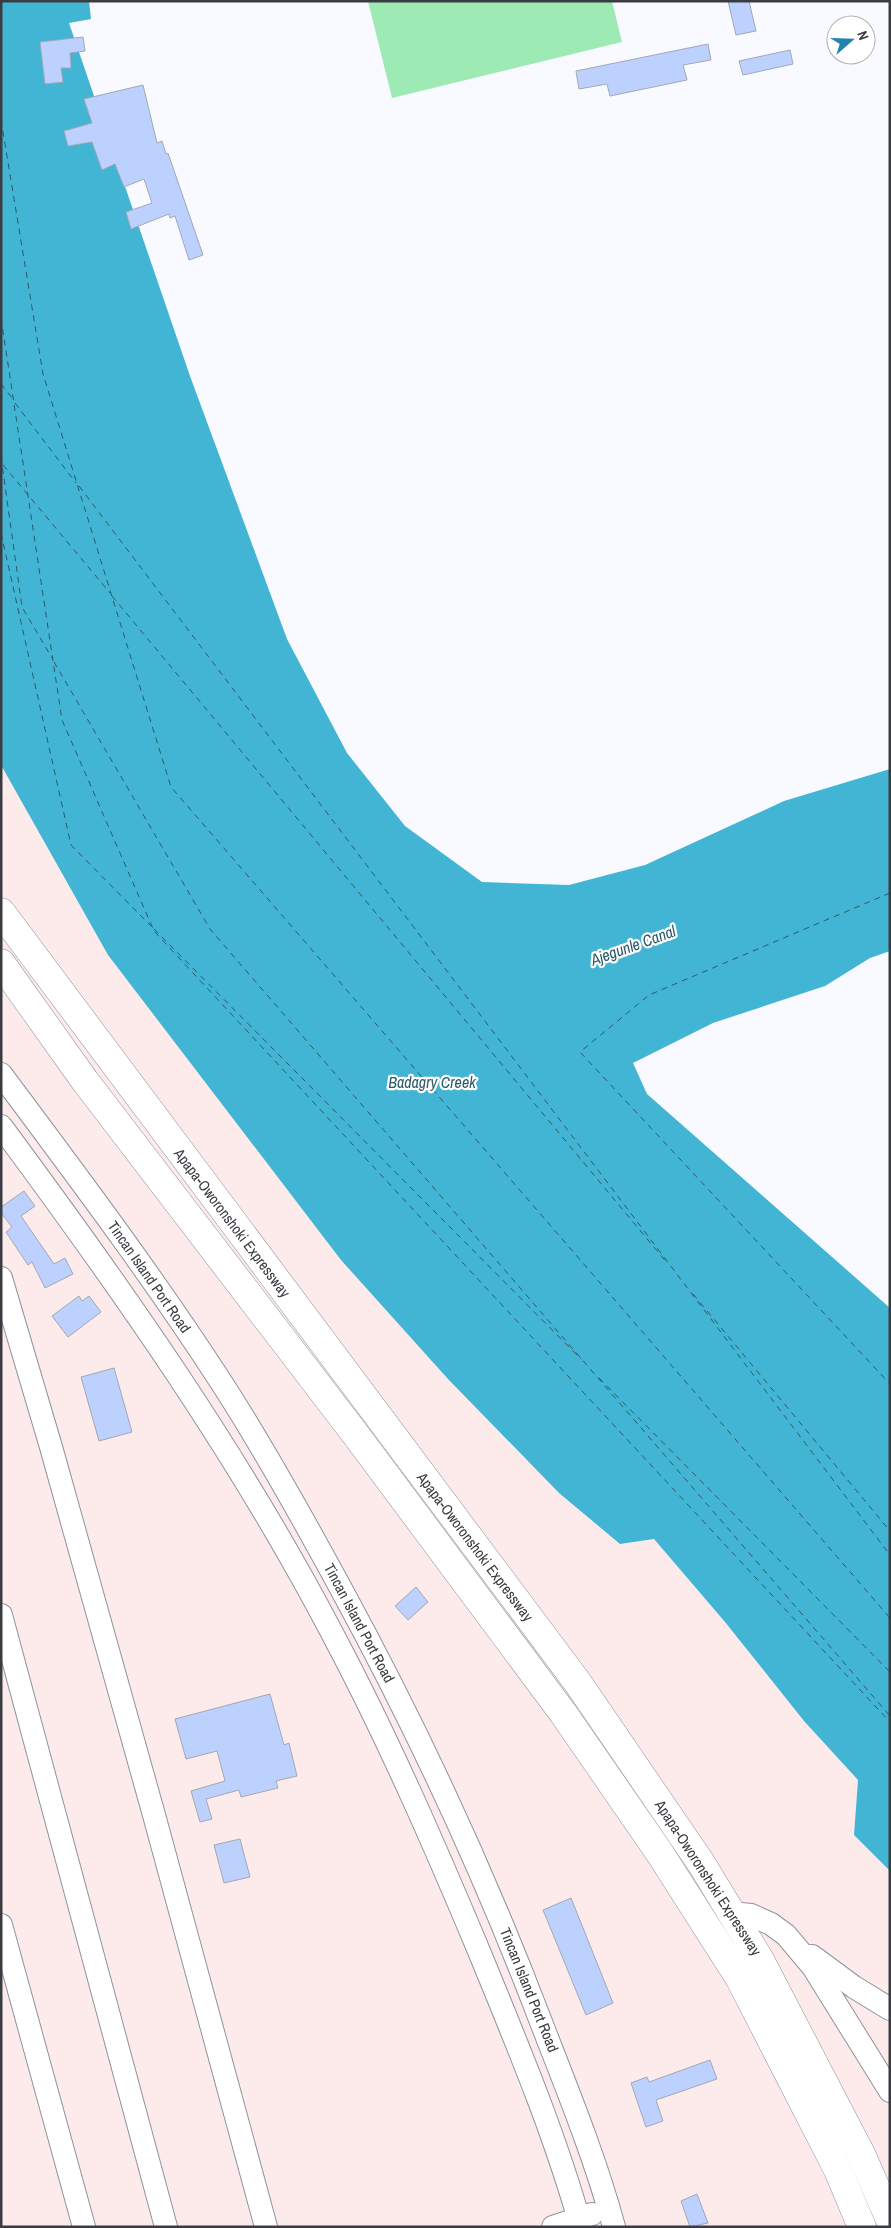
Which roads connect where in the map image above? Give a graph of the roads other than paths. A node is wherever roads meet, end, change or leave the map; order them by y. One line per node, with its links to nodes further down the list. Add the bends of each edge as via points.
1 (1, 912): 8 (highway, Apapa-Oworonshoki Expressway, via 578,1683 701,1863)
2 (1, 963): 20 (highway, Apapa-Oworonshoki Expressway, via 85,1081 552,1698 659,1852 740,1979 838,2170)
3 (1, 1074): 13 (street, Tincan Island Port Road, via 127,1244 223,1386 298,1508 356,1616 464,1835 511,1945 578,2117)
4 (1, 1126): 15 (street, Tincan Island Port Road, via 103,1265 197,1402 331,1630 440,1857 511,2029)
5 (1, 1278): 6 (street)
6 (4, 1302): 18 (street, via 51,1447)
7 (1, 1615): 17 (street)
8 (731, 1913): 10 (street, via 751,1915 771,1924); 14 (highway, Apapa-Oworonshoki Expressway, via 760,1960 817,2068)
9 (1, 1925): 16 (street)
10 (786, 1936): 11 (street, via 854,1987); 12 (street, via 813,1967)
11 (890, 2008)
12 (890, 2091)
13 (612, 2218): 15 (street)
14 (890, 2220)
15 (580, 2222): 19 (street)
16 (84, 2227)
17 (166, 2227)
18 (266, 2227)
19 (553, 2227)
20 (862, 2227)

